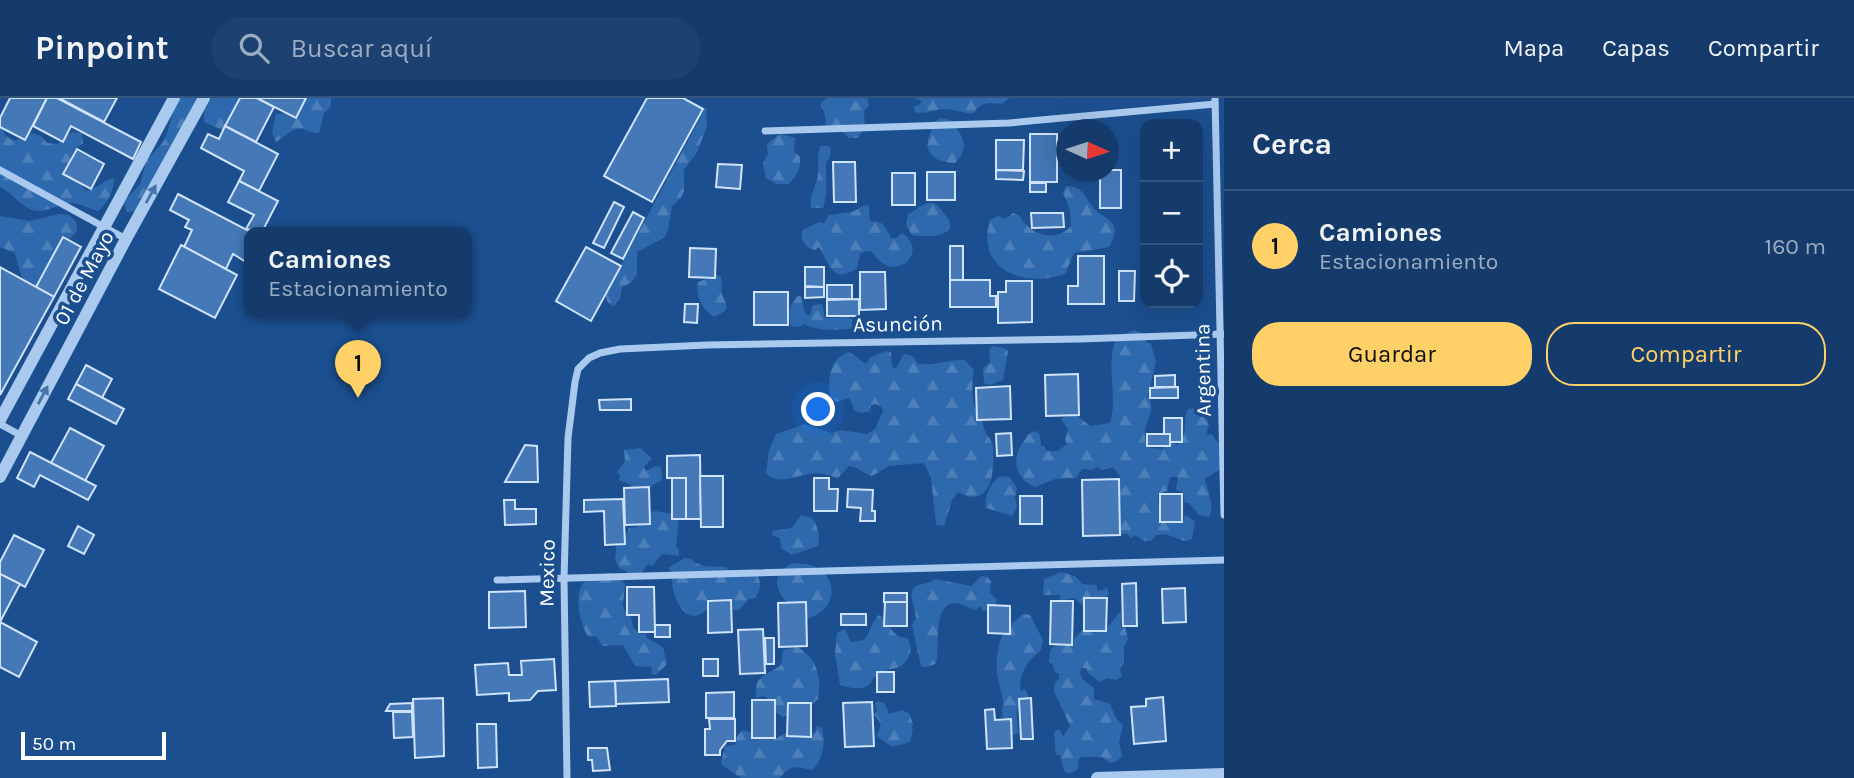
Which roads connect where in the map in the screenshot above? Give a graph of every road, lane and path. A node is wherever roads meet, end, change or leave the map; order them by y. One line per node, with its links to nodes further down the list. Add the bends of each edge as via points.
1 (173, 98): 6 (street, 01 de Mayo)
2 (204, 98): 7 (street, 01 de Mayo, one-way to 2)
3 (1215, 101): 4 (street, via 1009,123); 8 (street, Argentina)
4 (765, 131)
5 (0, 170): 6 (street)
6 (104, 226): 7 (street); 10 (street, 01 de Mayo)
7 (126, 239): 11 (street, 01 de Mayo, one-way to 7)
8 (1221, 334): 9 (street, Asunción, via 620,349 589,358); 13 (street, Argentina)
9 (578, 369): 15 (street, Mexico, via 568,438)
10 (0, 422): 11 (street)
11 (22, 436): 12 (street, 01 de Mayo)
12 (0, 477)
13 (1224, 515)
14 (1224, 559): 15 (street)
15 (564, 579): 16 (street); 18 (street, Mexico)
16 (497, 580)
17 (1224, 774): 19 (street)
18 (567, 778)
19 (1097, 778)

